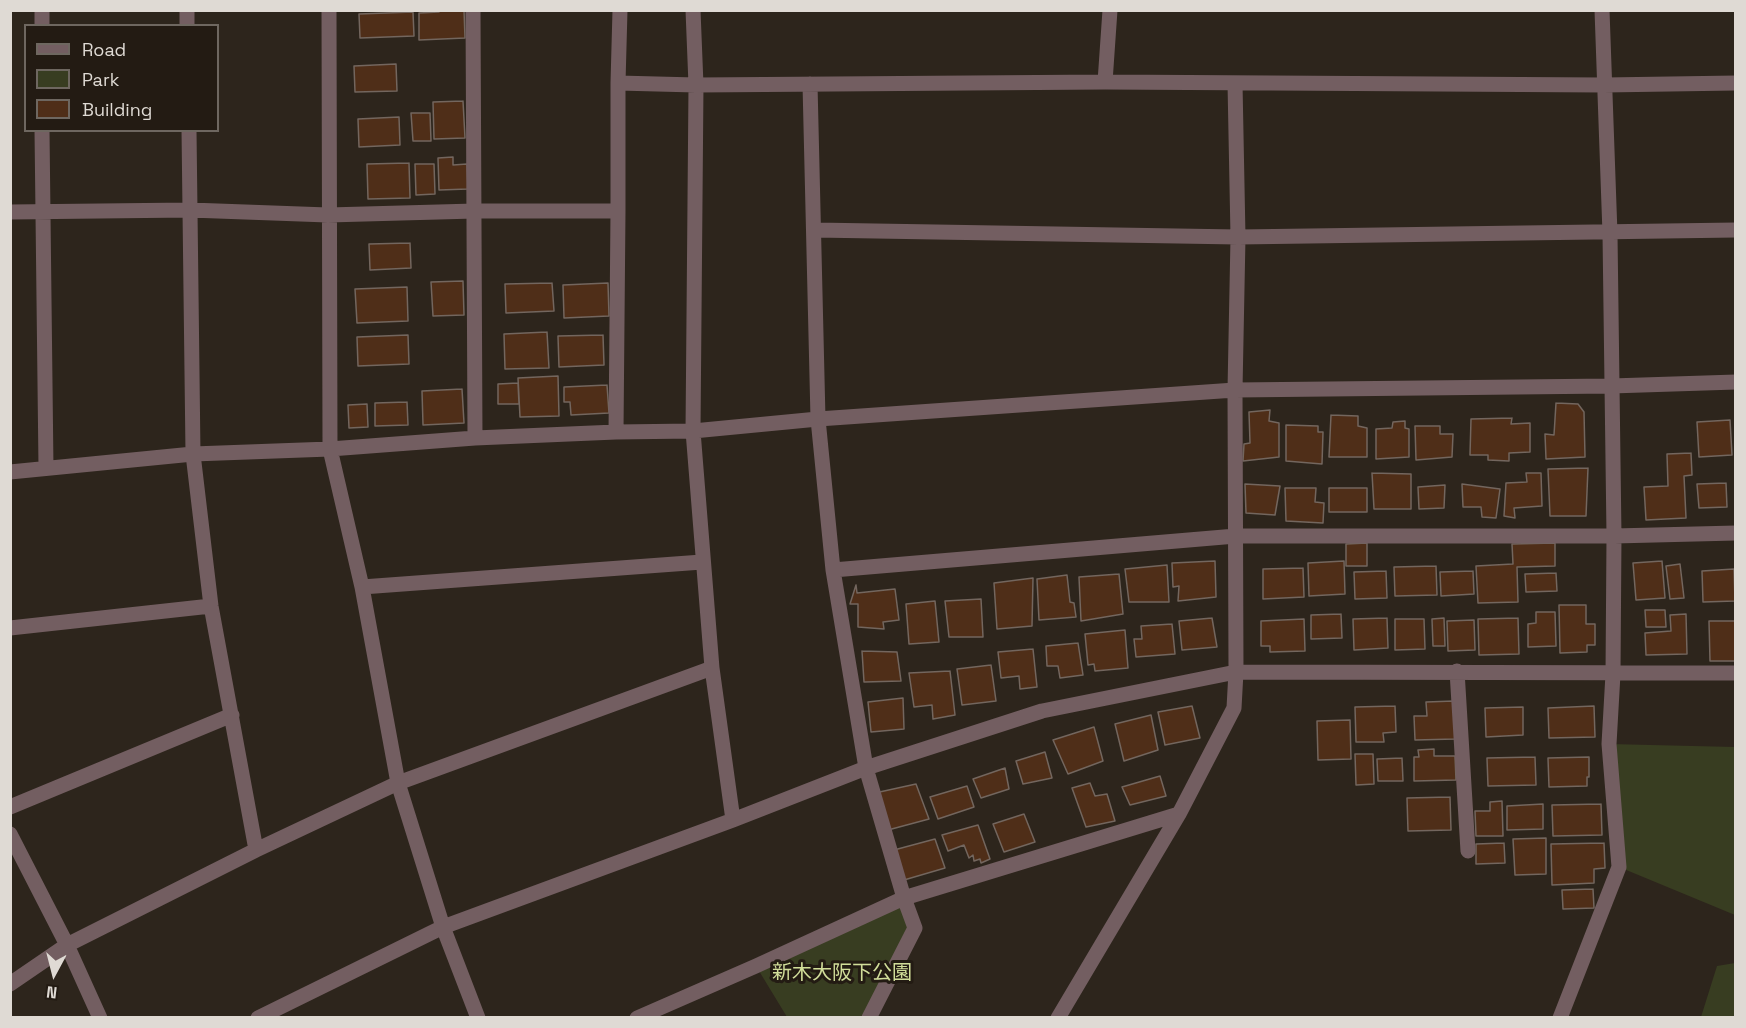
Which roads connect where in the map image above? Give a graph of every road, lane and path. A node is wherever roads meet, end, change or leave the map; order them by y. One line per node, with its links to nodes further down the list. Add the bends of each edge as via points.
1 (329, 10): 21 (street)
2 (473, 10): 17 (street)
3 (620, 10): 8 (street)
4 (693, 10): 12 (street)
5 (1110, 10): 7 (street)
6 (1602, 10): 13 (street)
7 (1105, 82): 9 (street); 11 (street)
8 (618, 83): 12 (street); 18 (street)
9 (1235, 83): 13 (street); 25 (street)
10 (1736, 83): 13 (street)
11 (810, 84): 12 (street); 22 (street)
12 (696, 85): 30 (street)
13 (1604, 85): 24 (street)
14 (42, 132): 20 (street)
15 (189, 132): 16 (street)
16 (190, 210): 20 (street); 21 (street); 34 (street)
17 (475, 211): 18 (street); 21 (street); 32 (street)
18 (618, 211): 31 (street)
19 (10, 213): 20 (street)
20 (42, 213): 35 (street)
21 (328, 215): 33 (street)
22 (815, 230): 25 (street); 29 (street)
23 (1736, 230): 24 (street)
24 (1610, 234): 25 (street); 27 (street)
25 (1238, 237): 28 (street)
26 (1736, 382): 27 (street)
27 (1611, 386): 28 (street); 39 (street)
28 (1235, 390): 29 (street); 38 (street)
29 (818, 419): 30 (street); 41 (street)
30 (693, 431): 31 (street); 40 (street)
31 (616, 432): 32 (street)
32 (475, 438): 33 (street)
33 (330, 449): 34 (street); 42 (street)
34 (193, 454): 35 (street); 43 (street)
35 (46, 468): 36 (street)
36 (10, 472)
37 (1736, 533): 39 (street)
38 (1236, 536): 39 (street); 41 (street); 47 (street)
39 (1614, 536): 49 (street)
40 (702, 562): 42 (street); 45 (street)
41 (833, 570): 51 (street)
42 (362, 587): 52 (street)
43 (211, 606): 44 (street); 50 (street)
44 (10, 628)
45 (712, 668): 52 (street); 55 (street)
46 (1457, 671): 47 (street); 49 (street); 58 (street)
47 (1236, 672): 51 (street, via 1042,711); 54 (street, via 1234,708)
48 (1736, 673): 49 (street)
49 (1613, 674): 69 (street, via 1609,744 1619,867)
50 (232, 715): 53 (street); 57 (street)
51 (866, 768): 55 (street); 59 (street)
52 (398, 783): 57 (street); 60 (street)
53 (10, 807)
54 (1179, 814): 59 (street); 68 (street)
55 (733, 820): 60 (street)
56 (10, 834): 61 (street)
57 (256, 850): 61 (street)
58 (1468, 851)
59 (904, 898): 66 (street); 67 (street, via 915,928)
60 (443, 927): 64 (street); 65 (street)
61 (67, 945): 62 (street); 63 (street)
62 (10, 984)
63 (100, 1017)
64 (258, 1017)
65 (478, 1017)
66 (641, 1017)
67 (869, 1017)
68 (1058, 1017)
69 (1560, 1017)

